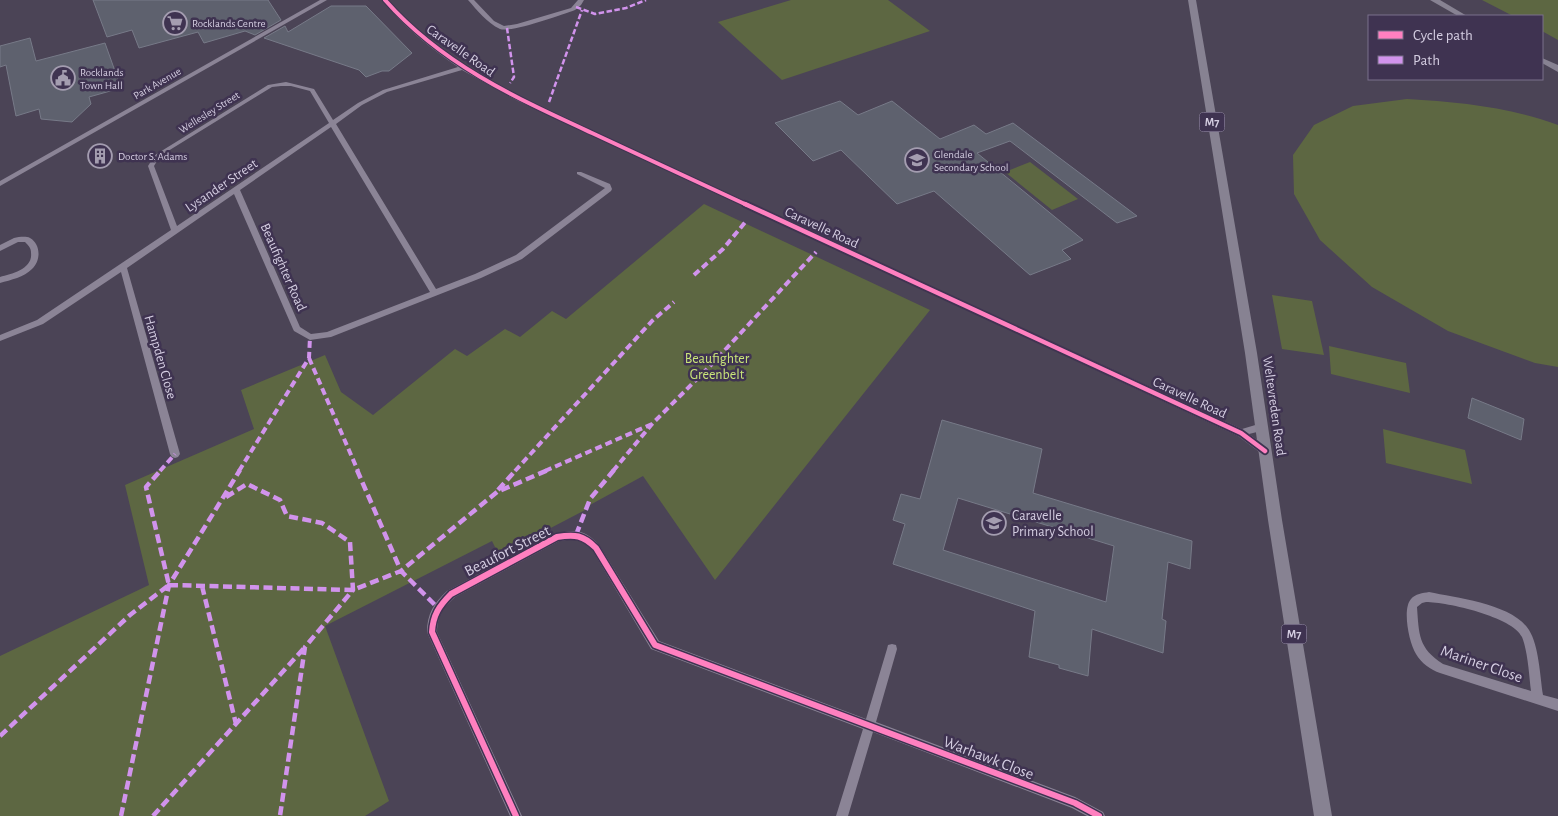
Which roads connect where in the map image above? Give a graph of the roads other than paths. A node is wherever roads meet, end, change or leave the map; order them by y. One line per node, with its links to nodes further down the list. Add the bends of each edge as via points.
1 (324, 0): 13 (street, Park Avenue)
2 (385, 0): 9 (street, Caravelle Road, via 424,40)
3 (471, 0): 4 (street, via 492,22 503,28 573,8)
4 (581, 0)
5 (1192, 0): 21 (main road, Weltevreden Road / M7)
6 (1434, 0): 7 (main road)
7 (1461, 15)
8 (1543, 61): 10 (main road)
9 (462, 68): 11 (street, Lysander Street, via 377,94); 22 (street, Caravelle Road, via 540,110)
10 (1558, 69)
11 (333, 124): 14 (street, Lysander Street); 15 (street, Wellesley Street, via 312,90 281,83 270,86 158,155 151,166); 19 (street)
12 (579, 173): 19 (street, Beaufighter Road, via 609,189 519,258)
13 (0, 184)
14 (236, 190): 15 (street, Lysander Street); 19 (street, Beaufighter Road, via 297,329 310,337 328,335)
15 (175, 231): 17 (street, Lysander Street)
16 (0, 248): 18 (street, via 17,240 27,240 34,248 36,259 28,269)
17 (123, 266): 20 (street, Lysander Street, via 40,322); 24 (street, Hampden Close)
18 (0, 280)
19 (434, 292)
20 (0, 338)
21 (1262, 427): 22 (street); 23 (main road, Weltevreden Road / M7)
22 (1241, 433): 23 (street, Caravelle Road)
23 (1265, 451): 32 (main road, Weltevreden Road / M7)
24 (175, 454)
25 (892, 649): 28 (street)
26 (1538, 699): 26 (street, Mariner Close, via 1526,635 1517,623 1504,615 1429,597 1414,602 1415,642 1426,660 1440,668); 27 (street, Mariner Close)
27 (1558, 705)
28 (868, 725): 29 (street, Beaufort Street, via 655,644 596,548 584,536 557,537 451,594 437,608 432,620 432,632); 30 (street); 31 (street, Warhawk Close)
29 (516, 816)
30 (842, 816)
31 (1099, 816)
32 (1323, 816)

